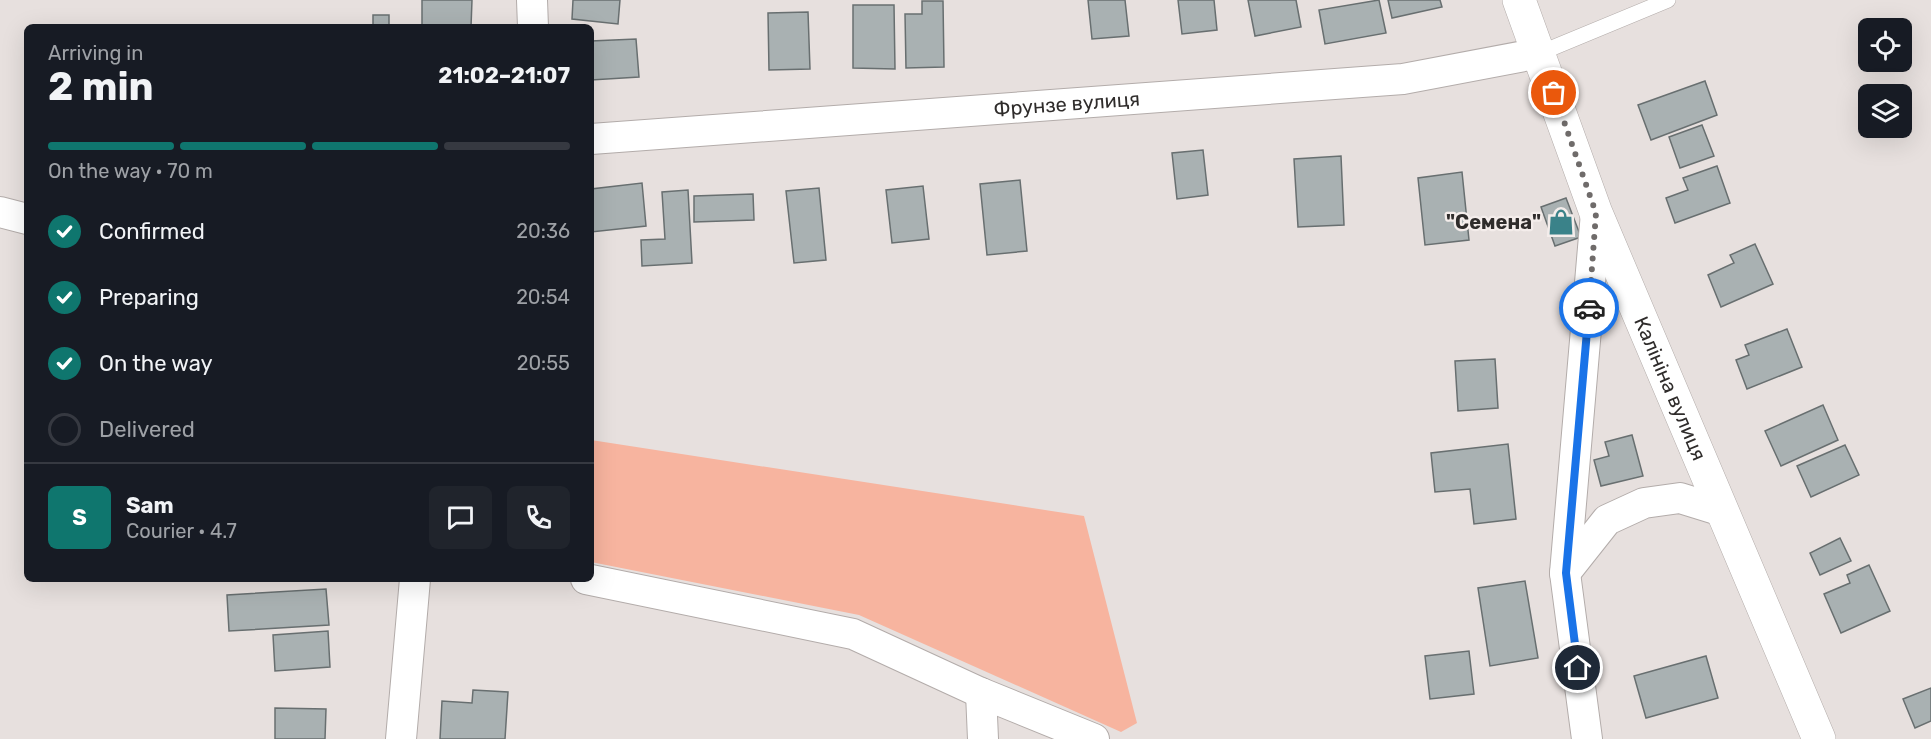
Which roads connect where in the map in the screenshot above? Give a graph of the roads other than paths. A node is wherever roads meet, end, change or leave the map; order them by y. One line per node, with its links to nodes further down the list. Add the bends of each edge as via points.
1 (532, 0): 4 (street)
2 (1520, 0): 5 (street, Калініна вулиця)
3 (1668, 0): 5 (lane)
4 (533, 24)
5 (1540, 53): 6 (street, Фрунзе вулиця, via 1403,79); 8 (street, Калініна вулиця)
6 (594, 140)
7 (0, 212): 9 (street)
8 (1596, 213): 10 (street, Калініна вулиця); 11 (street)
9 (24, 218)
10 (1722, 511): 11 (street, via 1680,498 1644,503 1607,520); 19 (street, Калініна вулиця)
11 (1566, 573): 18 (street)
12 (594, 581): 14 (street, via 853,634)
13 (415, 582): 15 (street)
14 (981, 693): 16 (street); 17 (street)
15 (401, 739)
16 (982, 739)
17 (1094, 739)
18 (1587, 739)
19 (1819, 739)

